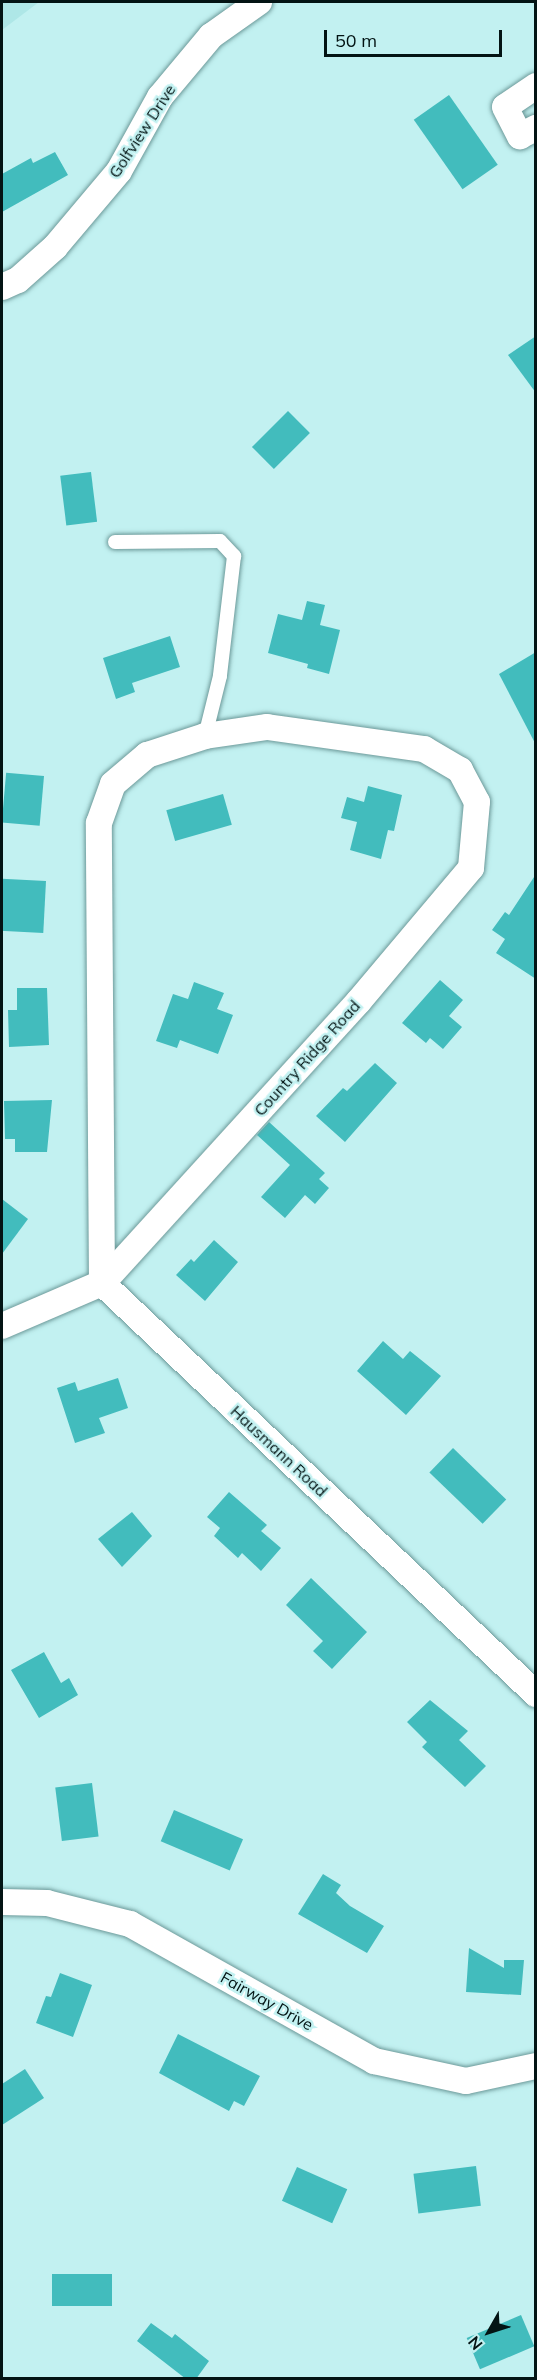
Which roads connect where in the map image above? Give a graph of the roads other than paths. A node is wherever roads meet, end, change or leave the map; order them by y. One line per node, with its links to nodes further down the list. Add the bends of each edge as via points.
1 (259, 2): 4 (street, Golfview Drive, via 211,36 160,97 118,171 54,247 18,280)
2 (536, 86): 3 (street, via 505,107 520,136)
3 (536, 128)
4 (2, 287)
5 (115, 542): 6 (lane, via 220,541 234,556 220,676)
6 (205, 736): 7 (street, Country Ridge Road, via 147,755 113,784 99,824); 7 (street, Country Ridge Road, via 267,727 424,748 460,770 477,802 471,868 358,1002)
7 (102, 1283): 8 (street); 9 (street, Hausmann Road)
8 (2, 1326)
9 (536, 1694)
10 (2, 1902): 11 (street, Fairway Drive, via 46,1903 130,1924 374,2061 466,2081)
11 (536, 2066)

